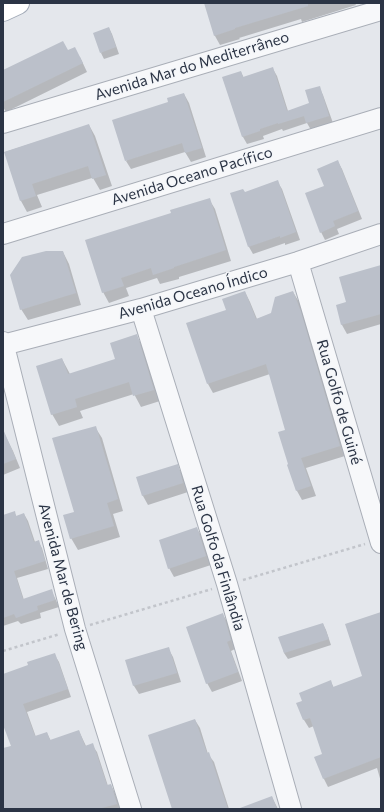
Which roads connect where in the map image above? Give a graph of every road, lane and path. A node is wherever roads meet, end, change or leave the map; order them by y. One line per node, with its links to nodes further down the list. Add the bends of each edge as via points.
1 (18, 3): 2 (main road)
2 (3, 10)
3 (381, 10): 5 (street, Avenida Mar do Mediterrâneo)
4 (381, 118): 6 (street, Avenida Oceano Pacífico)
5 (3, 123)
6 (4, 232)
7 (381, 234): 8 (street, Avenida Oceano Índico)
8 (298, 262): 9 (street, Avenida Oceano Índico); 11 (street, Rua Golfo de Guiné)
9 (141, 309): 10 (street, Avenida Oceano Índico); 12 (street, Rua Golfo da Finlândia)
10 (3, 344): 13 (street, Avenida Mar de Bering)
11 (381, 542): 12 (path)
12 (227, 584): 13 (path); 16 (street, Rua Golfo da Finlândia)
13 (75, 629): 14 (path); 15 (street, Avenida Mar de Bering)
14 (3, 652)
15 (131, 809)
16 (291, 809)

